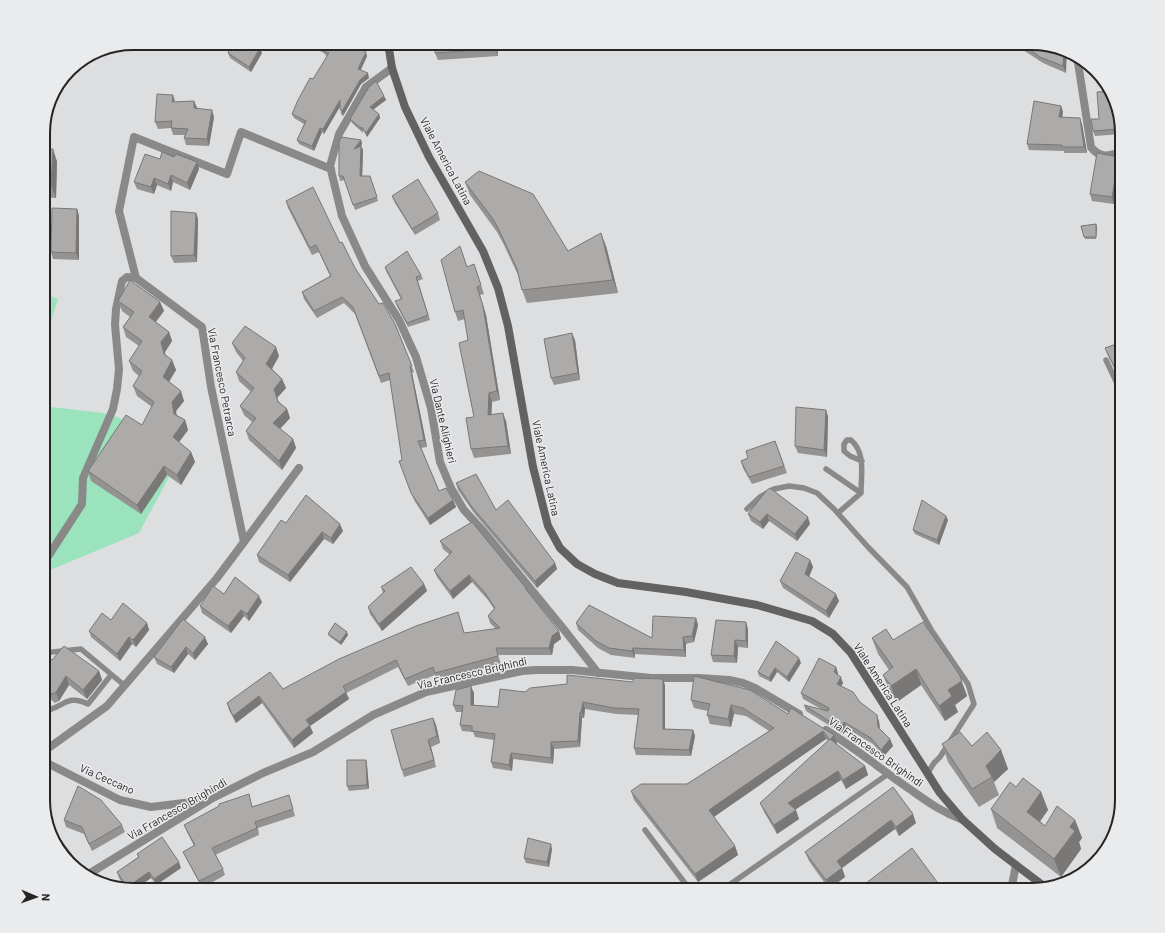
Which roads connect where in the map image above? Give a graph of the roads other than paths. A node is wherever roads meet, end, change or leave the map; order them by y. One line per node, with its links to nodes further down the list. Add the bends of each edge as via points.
1 (389, 50): 3 (main road, Viale America Latina)
2 (391, 50): 3 (street)
3 (389, 54): 5 (main road, Viale America Latina)
4 (1077, 64): 6 (street, via 1091,147 1096,153 1106,156)
5 (392, 68): 7 (street, Via Dante Alighieri, via 366,87 339,134); 29 (main road, Viale America Latina, via 405,107 429,157 483,251 498,288 508,326 533,467 548,526 560,548 577,564 618,583 757,605 812,621 833,634 851,653)
6 (1115, 154)
7 (330, 169): 8 (street, via 241,132 227,174 134,137 119,211); 20 (street, Via Dante Alighieri, via 342,216 365,266 399,320 416,357 431,408 440,462 451,488 464,510 548,609)
8 (136, 278): 17 (street, Via Francesco Petrarca, via 202,327 211,387); 18 (street, via 127,277 122,281 119,291 115,325 119,369 114,409 83,478 82,504)
9 (1106, 360): 10 (lane)
10 (1115, 379)
11 (862, 462): 14 (lane)
12 (299, 468): 17 (street)
13 (826, 469): 14 (lane)
14 (861, 493): 16 (lane)
15 (747, 509): 16 (lane, via 774,488 789,486 817,493)
16 (838, 513): 29 (lane, via 908,587 932,631 968,684 974,704)
17 (244, 542): 22 (street, via 217,578)
18 (50, 554)
19 (50, 652): 21 (lane, via 81,648)
20 (598, 673): 24 (street, Via Francesco Brighindi, via 651,678 729,680 755,688); 30 (street, Via Francesco Brighindi, via 572,670 522,671 426,692 373,715 313,752)
21 (111, 675): 22 (lane); 23 (lane, via 88,704 70,700)
22 (124, 685): 26 (street, via 107,706)
23 (50, 708)
24 (804, 717)
25 (818, 726): 28 (street, Via Francesco Brighindi, via 845,742)
26 (50, 747)
27 (50, 765): 30 (street, Via Ceccano, via 120,800 151,807)
28 (888, 774): 31 (street, Via Francesco Brighindi, via 947,814); 37 (lane)
29 (927, 774): 31 (main road, Viale America Latina)
30 (211, 799): 34 (street, Via Francesco Brighindi)
31 (963, 820): 33 (main road, Viale America Latina)
32 (646, 830): 36 (lane)
33 (1016, 865): 35 (main road, Viale America Latina); 38 (street)
34 (92, 872)
35 (1039, 882)
36 (685, 883)
37 (732, 883)
38 (1012, 883)

